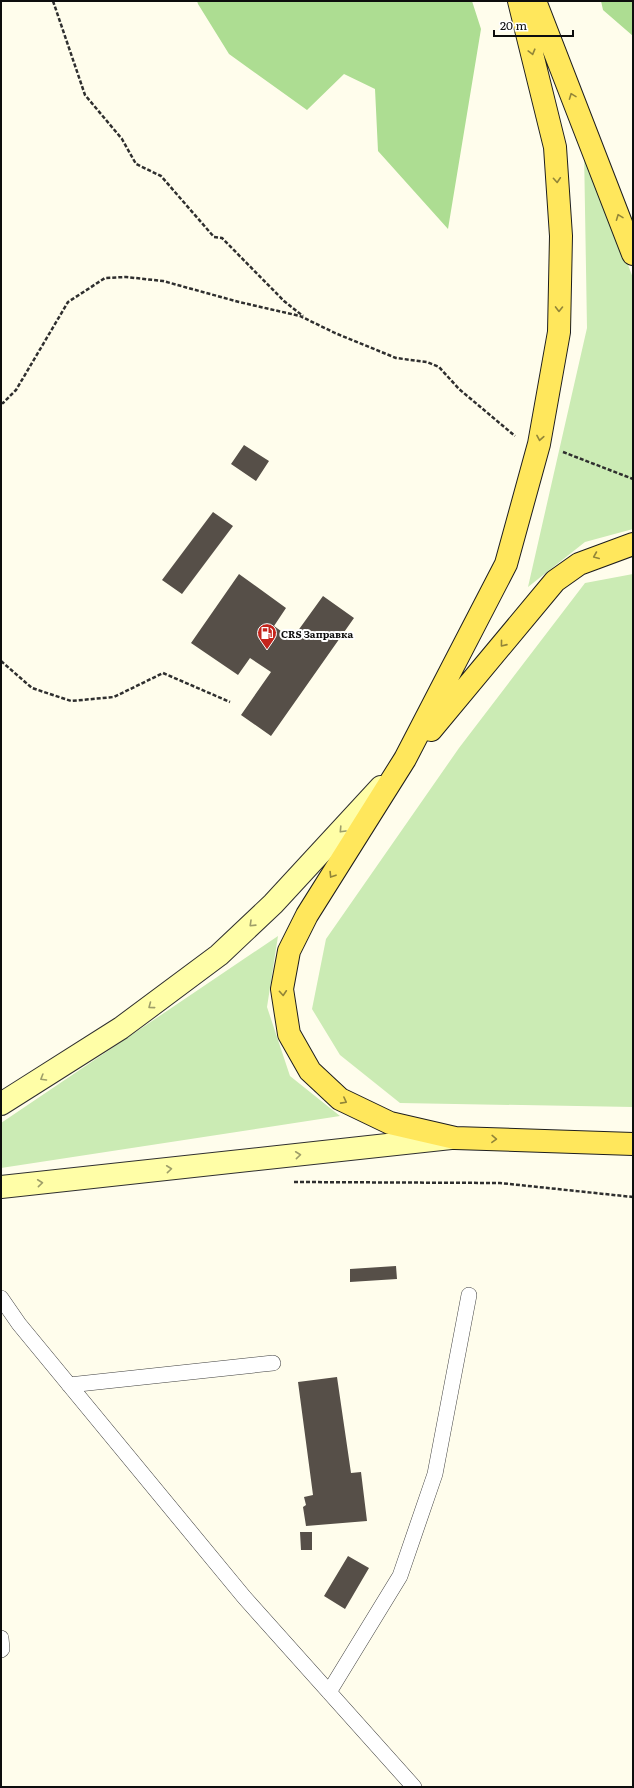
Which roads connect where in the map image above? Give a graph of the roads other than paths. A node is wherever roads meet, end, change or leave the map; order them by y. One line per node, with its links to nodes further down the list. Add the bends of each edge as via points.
1 (519, 1): 5 (main road, one-way to 5, via 555,147 561,236 559,332 539,444 506,564)
2 (535, 1): 3 (main road, one-way to 2)
3 (633, 254)
4 (633, 544): 5 (main road, one-way to 5, via 579,564 555,581)
5 (405, 759): 6 (main road, one-way to 6, via 288,887 220,955 121,1028); 7 (main road, one-way to 7, via 307,915 289,951 282,989 289,1034 310,1071 340,1099 390,1123)
6 (1, 1104)
7 (455, 1138): 8 (main road, one-way to 8); 9 (main road, one-way to 7)
8 (633, 1144)
9 (1, 1187)
10 (469, 1295): 16 (lane, via 435,1474 400,1576)
11 (1, 1298): 13 (lane)
12 (274, 1363): 13 (lane)
13 (69, 1385): 16 (lane, via 244,1597)
14 (1, 1638): 15 (lane)
15 (1, 1650)
16 (329, 1692): 17 (lane)
17 (414, 1787)

